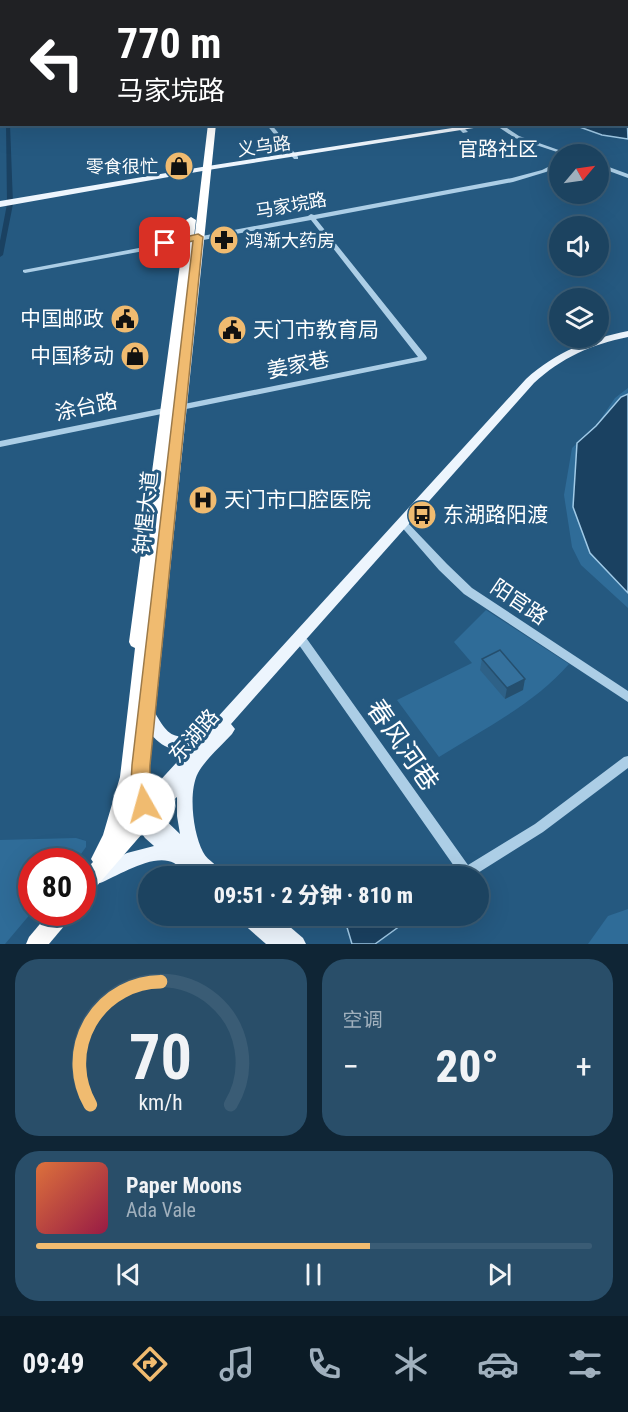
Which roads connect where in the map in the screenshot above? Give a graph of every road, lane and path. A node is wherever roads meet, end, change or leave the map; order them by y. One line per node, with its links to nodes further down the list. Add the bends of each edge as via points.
1 (205, 126): 8 (highway, 钟惺大道)
2 (212, 126): 8 (highway, 钟惺大道)
3 (270, 126): 9 (street)
4 (491, 126): 6 (main road, 义乌路)
5 (502, 126): 7 (street, via 517,137)
6 (461, 129): 9 (main road, 义乌路)
7 (549, 148)
8 (206, 151): 12 (highway, 钟惺大道)
9 (295, 157): 12 (main road, 义乌路)
10 (549, 168): 15 (street, 马家垸路, via 523,177)
11 (609, 169): 13 (street)
12 (206, 170): 14 (main road, 义乌路); 16 (highway, 钟惺大道)
13 (628, 176)
14 (0, 204)
15 (311, 216): 16 (street, 马家垸路); 20 (street, 姜家巷, via 423,358)
16 (195, 238): 17 (street, 马家垸路); 18 (highway, 钟惺大道)
17 (25, 271)
18 (190, 287): 20 (highway, 钟惺大道, via 179,336); 20 (highway, via 188,353)
19 (628, 335): 22 (main road, 东湖路, via 579,351 544,372)
20 (176, 407): 21 (street, 涂台路); 25 (highway, 钟惺大道, via 157,677); 28 (highway, 钟惺大道)
21 (0, 444)
22 (403, 523): 23 (main road, 东湖路); 24 (street, 阳官路, via 468,591); 26 (main road, 东湖路)
23 (303, 642): 27 (street, 春风河巷, via 466,873 530,834); 29 (main road, 东湖路)
24 (628, 697)
25 (147, 706): 26 (main road, via 153,727 168,741 188,744); 30 (highway, 钟惺大道, via 140,787)
26 (213, 734): 30 (main road, 东湖路, via 161,791)
27 (628, 761)
28 (130, 766): 30 (highway, 钟惺大道, via 133,807); 32 (highway, via 112,835)
29 (191, 772): 30 (main road, 东湖路); 35 (main road, via 185,795 185,826)
30 (144, 817): 31 (main road, 钟惺大道); 34 (main road, 钟惺大道); 36 (highway)
31 (177, 855): 33 (main road, 钟惺大道); 37 (main road, via 140,857)
32 (96, 864)
33 (195, 866)
34 (197, 866)
35 (199, 866)
36 (96, 872)
37 (96, 879)
38 (51, 926): 41 (highway)
39 (259, 926): 42 (main road)
40 (275, 926): 43 (main road)
41 (36, 944)
42 (280, 944)
43 (297, 944)

